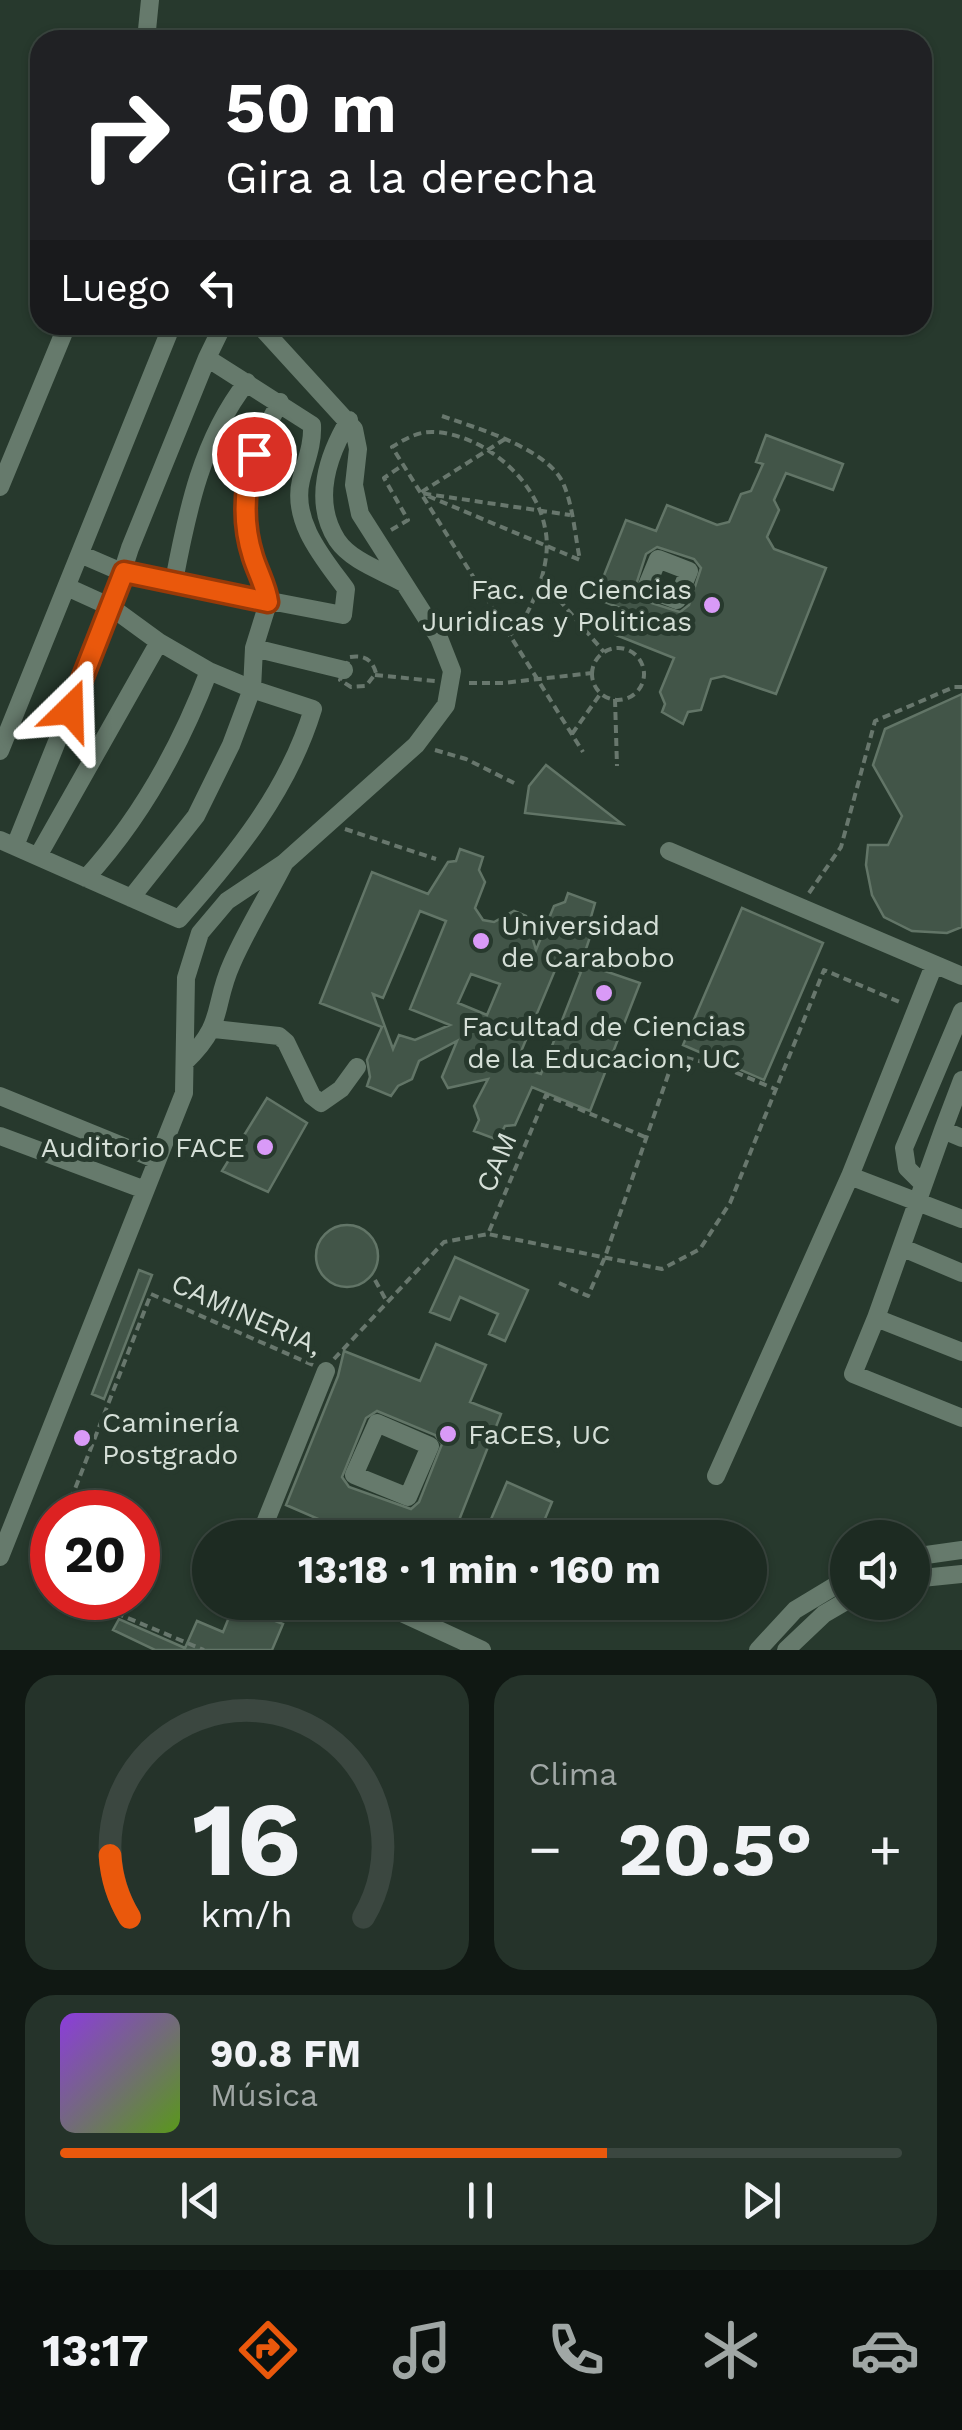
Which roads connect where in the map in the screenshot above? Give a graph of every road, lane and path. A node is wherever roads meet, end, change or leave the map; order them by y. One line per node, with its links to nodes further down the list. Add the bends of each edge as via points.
1 (150, 0): 2 (street)
2 (147, 30)
3 (63, 335): 15 (street)
4 (168, 335): 21 (street)
5 (218, 335): 7 (street)
6 (269, 335): 11 (street)
7 (207, 358): 8 (street); 22 (street)
8 (247, 382): 9 (street); 24 (street, via 199,473)
9 (280, 402): 27 (street, via 254,454 245,503); 27 (street, via 312,424 300,482 303,518 348,600 343,615)
10 (442, 416): 12 (path)
11 (349, 420): 19 (street, via 357,439 356,500); 25 (street, via 324,479 329,521 358,559)
12 (505, 439): 13 (path); 18 (path, via 540,458 563,481)
13 (488, 450): 14 (path, via 434,432 412,435 392,447); 16 (path); 17 (path, via 509,466)
14 (402, 465): 16 (path); 19 (path, via 384,478 408,520)
15 (0, 487)
16 (420, 492): 17 (path); 20 (path); 29 (path)
17 (541, 510): 18 (path); 20 (path)
18 (570, 515): 20 (path, via 580,560)
19 (376, 539): 25 (street)
20 (547, 546): 23 (path)
21 (80, 554): 22 (street); 26 (street)
22 (124, 572): 24 (street); 28 (street)
23 (542, 580): 29 (path); 32 (path)
24 (174, 581): 27 (street)
25 (404, 583): 38 (street, via 440,638)
26 (67, 587): 28 (street); 45 (street)
27 (268, 602): 31 (street)
28 (111, 607): 30 (street); 50 (street)
29 (510, 635): 37 (path)
30 (159, 642): 33 (street); 52 (street)
31 (254, 648): 34 (street); 40 (street)
32 (604, 652): 35 (path); 42 (path, via 623,648 644,667 635,694)
33 (209, 670): 40 (street); 55 (street, via 162,774)
34 (344, 670)
35 (592, 673): 37 (path); 41 (path)
36 (375, 675): 38 (path)
37 (538, 680): 38 (path); 43 (path)
38 (451, 683): 44 (street, via 439,718)
39 (962, 686): 57 (path, via 876,721 841,847)
40 (252, 689): 56 (street, via 206,799); 56 (street, via 313,708 284,782 179,919)
41 (601, 693): 42 (path); 43 (path)
42 (615, 699): 47 (path)
43 (572, 735): 46 (path)
44 (416, 745): 48 (path, via 466,759); 49 (street)
45 (0, 751)
46 (583, 752)
47 (617, 766)
48 (518, 785)
49 (329, 824): 53 (path); 54 (street)
50 (8, 843): 52 (street)
51 (669, 851): 57 (street)
52 (38, 856): 55 (street)
53 (436, 859)
54 (284, 863): 62 (street, via 230,966); 63 (street, via 226,901 200,933 186,978)
55 (86, 878): 56 (street)
56 (131, 898)
57 (799, 906): 58 (street)
58 (934, 964): 59 (street); 73 (street)
59 (962, 976)
60 (909, 1006): 66 (path, CAM, via 824,970)
61 (962, 1012): 75 (street, via 904,1148)
62 (214, 1029): 63 (street); 64 (street, via 279,1036 321,1103)
63 (186, 1062): 72 (street, via 184,1092)
64 (357, 1067)
65 (962, 1080): 68 (street)
66 (775, 1089): 70 (path, via 675,1056); 79 (path, CAM, via 730,1203 700,1249 662,1270)
67 (0, 1096): 72 (street)
68 (943, 1130): 71 (street); 75 (street)
69 (0, 1136): 74 (street)
70 (645, 1138): 77 (path, CAM, via 546,1095); 79 (path)
71 (962, 1138)
72 (157, 1160): 74 (street)
73 (850, 1176): 75 (street); 89 (street)
74 (145, 1190): 94 (street)
75 (920, 1192): 76 (street); 78 (street)
76 (962, 1219)
77 (488, 1234): 79 (path, CAM); 83 (path, via 444,1242)
78 (902, 1248): 80 (street); 84 (street)
79 (605, 1257): 82 (path, via 588,1296)
80 (962, 1273)
81 (375, 1280): 83 (path)
82 (559, 1283)
83 (387, 1302): 86 (path)
84 (876, 1318): 85 (street); 87 (street, via 853,1374)
85 (962, 1352)
86 (322, 1369): 90 (path, CAMINERIA,, via 150,1294); 91 (street)
87 (962, 1418)
88 (376, 1423): 88 (street, via 354,1475 408,1497 430,1446)
89 (716, 1476)
90 (74, 1490)
91 (266, 1520)
92 (962, 1550): 93 (street)
93 (930, 1554)
94 (0, 1557)
95 (962, 1574): 96 (street)
96 (930, 1577)
97 (830, 1589): 104 (street, via 795,1610)
98 (830, 1610): 105 (street)
99 (132, 1620): 102 (path)
100 (413, 1620): 101 (street)
101 (462, 1645): 103 (street)
102 (204, 1650)
103 (482, 1650)
104 (758, 1650)
105 (786, 1650)

